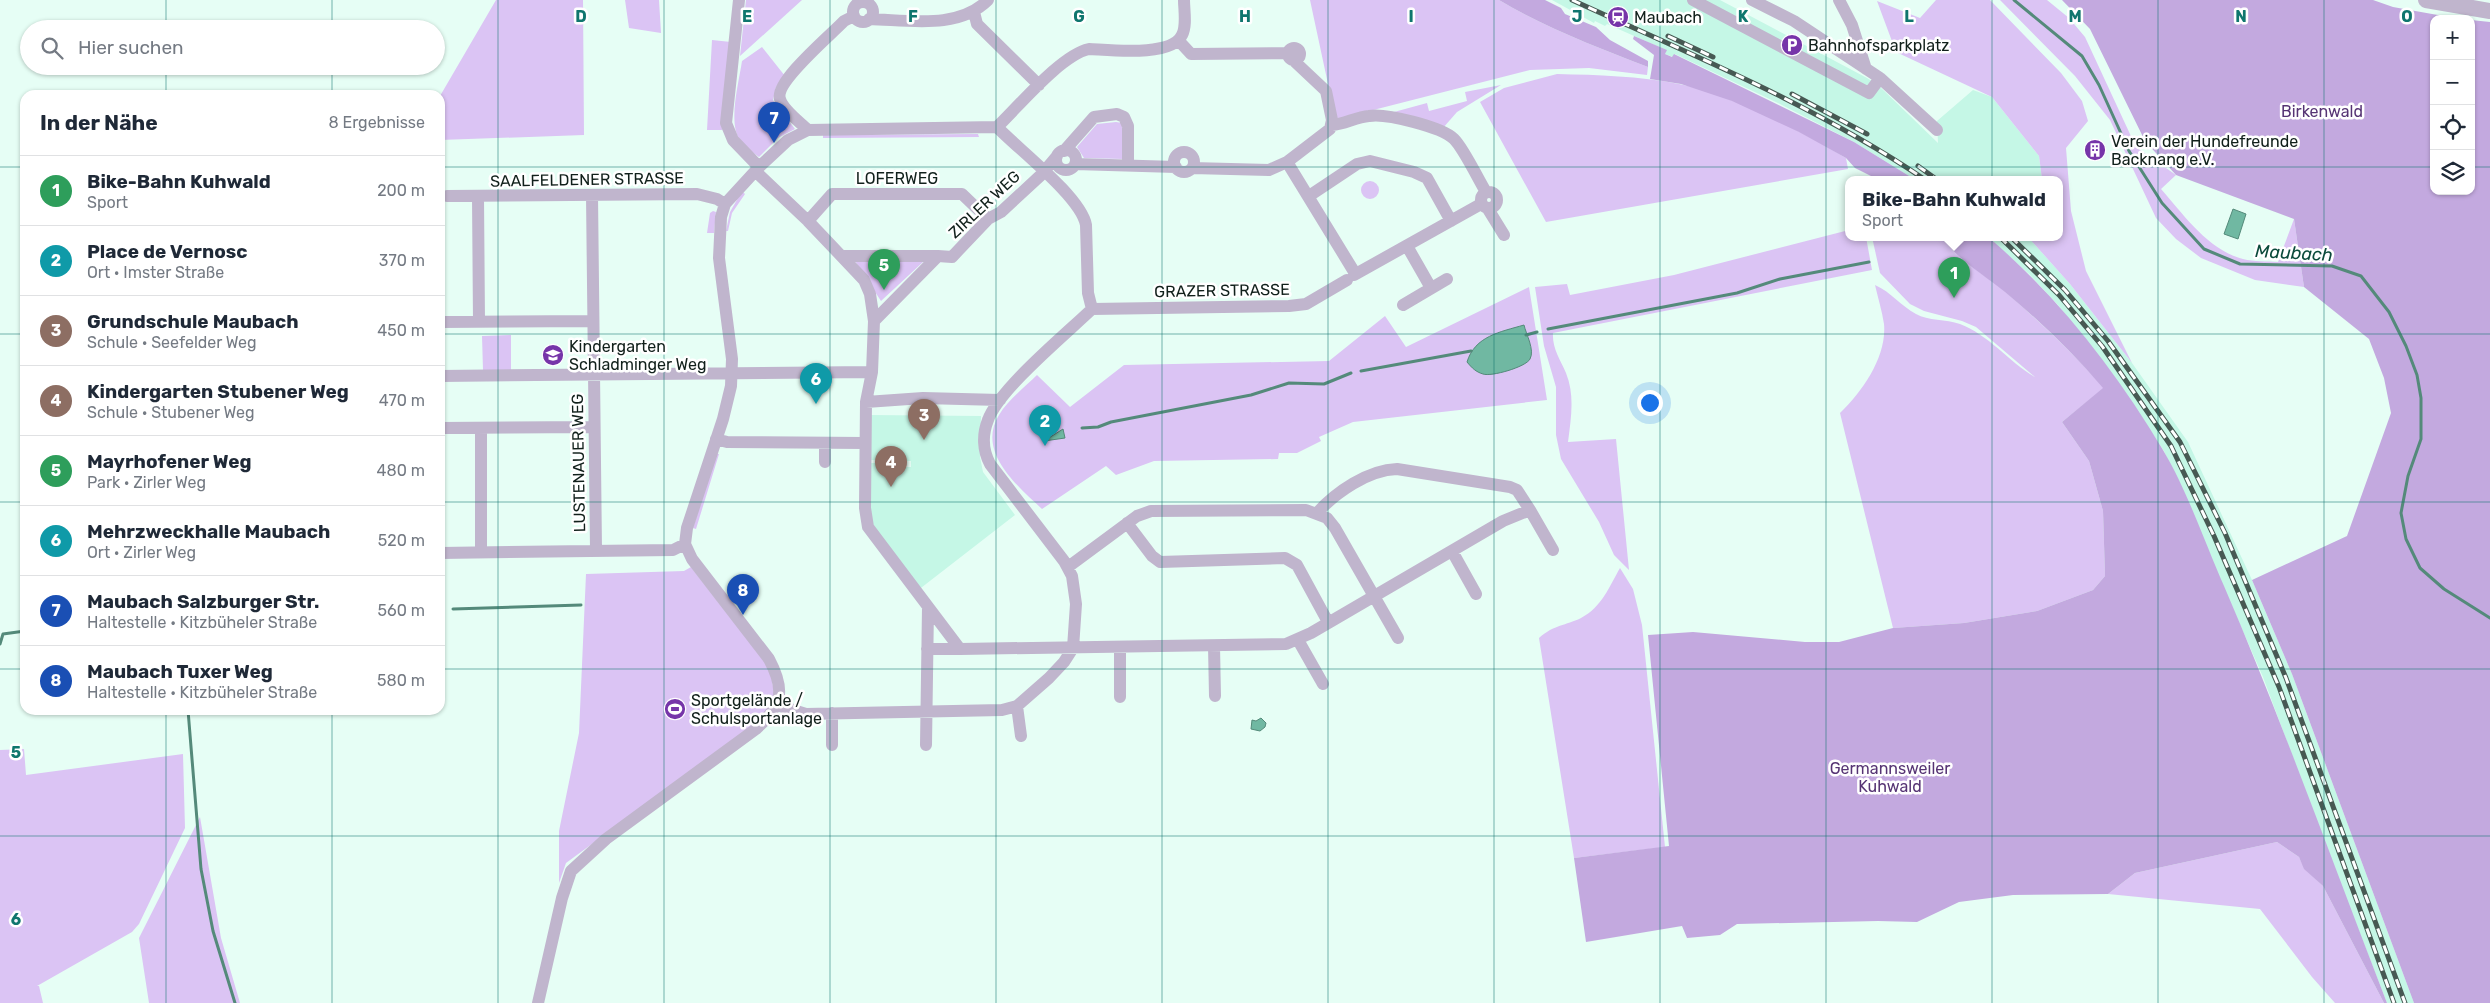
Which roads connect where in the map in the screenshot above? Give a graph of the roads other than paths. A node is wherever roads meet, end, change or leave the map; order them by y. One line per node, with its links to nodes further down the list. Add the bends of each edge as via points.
1 (739, 0): 23 (street, via 726,123 733,140)
2 (988, 0): 8 (street)
3 (1184, 0): 12 (street, via 1184,31)
4 (1693, 0): 14 (street, via 1870,93)
5 (1752, 0): 13 (street, via 1794,21)
6 (1839, 0): 13 (street, via 1852,25)
7 (2426, 0): 9 (street)
8 (974, 12): 11 (street, via 945,20); 15 (street, via 977,24)
9 (2490, 12)
10 (854, 16): 11 (street, via 862,22); 11 (street, via 856,5 865,2 872,8); 18 (street, via 844,21 781,87 781,102)
11 (869, 19)
12 (1179, 41): 15 (street, via 1156,50 1080,52); 16 (street, via 1191,54 1290,56 1326,91)
13 (1866, 69): 14 (street)
14 (1880, 78): 19 (street)
15 (1039, 85): 17 (street)
16 (1332, 125): 21 (street); 29 (street, via 1381,116 1444,133 1455,139)
17 (997, 127): 18 (street); 24 (street)
18 (808, 130): 23 (street, via 788,140)
19 (1937, 130)
20 (1061, 153): 22 (street, via 1074,154 1075,164); 22 (street, ZIRLER WEG, via 1094,117 1117,114 1124,117 1128,126); 24 (street, ZIRLER WEG)
21 (1287, 162): 22 (street, via 1269,170 1192,168 1192,156 1183,152 1175,158 1176,167); 27 (street)
22 (1128, 165)
23 (757, 169): 30 (street); 32 (street)
24 (1044, 172): 31 (street, ZIRLER WEG, via 1001,212); 42 (street, via 1085,218 1088,293)
25 (445, 196): 28 (street, SAALFELDENER STRASSE)
26 (592, 196): 28 (street, SAALFELDENER STRASSE); 30 (street, SAALFELDENER STRASSE, via 697,194); 44 (street, LUSTENAUER WEG)
27 (1309, 196): 33 (street, via 1357,164 1370,161 1427,178); 38 (street)
28 (478, 197): 43 (street)
29 (1485, 202): 33 (street, GRAZER STRASSE); 34 (street)
30 (725, 204): 48 (street, via 721,217 719,258)
31 (988, 219): 32 (street, LOFERWEG, via 962,194 832,194); 37 (street, ZIRLER WEG, via 952,257)
32 (808, 221): 36 (street)
33 (1451, 221): 35 (street, GRAZER STRASSE)
34 (1504, 235)
35 (1407, 246): 38 (street, GRAZER STRASSE); 40 (street)
36 (842, 256): 37 (street); 45 (street, via 864,280 870,294)
37 (938, 256): 45 (street, ZIRLER WEG)
38 (1351, 275): 42 (street, GRAZER STRASSE, via 1306,304)
39 (1447, 279): 40 (street)
40 (1431, 288): 41 (street)
41 (1404, 305)
42 (1092, 309): 51 (street)
43 (479, 321): 44 (street); 46 (street)
44 (593, 321): 49 (street, LUSTENAUER WEG)
45 (874, 321): 47 (street)
46 (445, 322)
47 (872, 372): 48 (street); 52 (street)
48 (732, 373): 49 (street); 56 (street)
49 (594, 375): 50 (street); 53 (street, LUSTENAUER WEG)
50 (445, 376)
51 (1000, 400): 52 (street, via 923,398); 69 (street, via 986,427 986,456)
52 (866, 402): 58 (street)
53 (594, 427): 55 (street); 64 (street, LUSTENAUER WEG)
54 (445, 428): 55 (street)
55 (481, 428): 67 (street)
56 (716, 439): 57 (street, via 726,442); 63 (street)
57 (825, 443): 58 (street); 59 (street)
58 (865, 443): 72 (street, via 868,527)
59 (825, 462)
60 (1530, 510): 61 (street, via 1516,490 1510,487 1385,469 1329,500); 65 (street); 66 (street, via 1503,520)
61 (1317, 513): 62 (street, via 1306,510 1151,511); 71 (street, via 1327,518 1335,528)
62 (1127, 523): 69 (street); 73 (street, via 1160,562 1285,558 1297,565)
63 (685, 544): 64 (street, via 673,550); 84 (street, via 692,559 769,659 777,674)
64 (596, 550): 67 (street)
65 (1553, 550)
66 (1452, 551): 70 (street); 71 (street)
67 (481, 552): 68 (street)
68 (445, 553)
69 (1068, 567): 78 (street, via 1076,604)
70 (1476, 594)
71 (1374, 596): 73 (street); 74 (street)
72 (928, 607): 79 (street); 80 (street)
73 (1328, 622): 75 (street)
74 (1398, 638)
75 (1298, 640): 76 (street, via 1286,644); 81 (street)
76 (1214, 646): 77 (street); 82 (street)
77 (1120, 647): 78 (street); 83 (street)
78 (1073, 648): 79 (street); 85 (street, via 1049,678)
79 (960, 649): 80 (street)
80 (927, 650): 86 (street)
81 (1323, 684)
82 (1215, 696)
83 (1120, 697)
84 (778, 705): 87 (street, via 806,714); 91 (street, via 756,729 606,839 571,871)
85 (1017, 706): 86 (street, via 1002,710); 88 (street)
86 (926, 711): 87 (street); 90 (street)
87 (832, 714): 89 (street)
88 (1021, 736)
89 (832, 745)
90 (926, 745)
91 (538, 1003)

